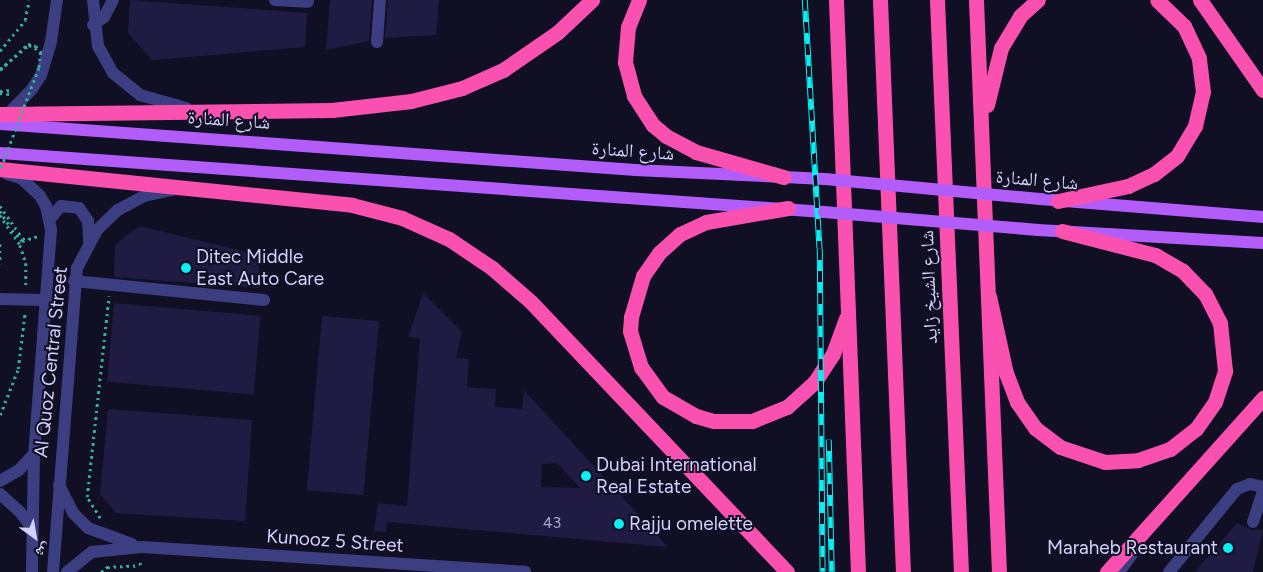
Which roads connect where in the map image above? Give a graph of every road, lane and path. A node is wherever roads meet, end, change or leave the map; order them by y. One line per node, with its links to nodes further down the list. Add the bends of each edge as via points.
1 (29, 0): 22 (path, via 24,20)
2 (57, 0): 26 (street, via 51,42 40,75 21,103)
3 (93, 0): 19 (street)
4 (113, 0): 19 (street, via 104,17)
5 (275, 0): 17 (street)
6 (380, 0): 20 (street)
7 (592, 0): 25 (highway, via 558,32 522,58 483,80 445,92 359,108)
8 (639, 0): 30 (highway, via 628,27 625,62 634,96 648,118 666,136 696,152)
9 (823, 0): 18 (highway)
10 (836, 0): 18 (highway)
11 (880, 0): 73 (highway, شارع الشيخ زايد)
12 (937, 0): 74 (highway, شارع الشيخ زايد)
13 (976, 0): 27 (highway)
14 (1038, 0): 27 (highway, via 1013,26 1001,48)
15 (1157, 0): 32 (highway, via 1184,26 1199,58 1203,92 1195,126 1177,156 1154,174 1114,190)
16 (1200, 0): 24 (highway)
17 (308, 2)
18 (837, 21): 51 (highway)
19 (93, 25): 25 (street, via 107,64 121,81 150,99)
20 (377, 42)
21 (37, 48): 23 (path, bridge, via 29,46)
22 (0, 51)
23 (0, 70): 29 (path, bridge, via 28,44 42,52 39,68)
24 (1263, 90)
25 (191, 109): 26 (highway)
26 (3, 118): 30 (main road, شارع المنارة, via 635,170)
27 (982, 131): 46 (highway)
28 (0, 153): 34 (main road)
29 (0, 170): 31 (highway); 38 (street, Al Quoz Central Street, via 30,185 46,206)
30 (783, 177): 32 (main road, شارع المنارة, bridge, via 825,178)
31 (185, 188): 40 (street, Al Quoz Central Street, via 163,191 130,202 107,219); 71 (highway, via 378,210 426,227 472,252 531,302)
32 (1058, 201): 37 (main road, شارع المنارة)
33 (0, 206): 38 (path, via 24,239 31,239)
34 (788, 208): 39 (main road, bridge); 51 (highway, via 706,222 680,234 659,253 637,289 630,317 630,331 640,367 663,397 696,416 733,423 752,421 787,407 814,383 833,354)
35 (0, 211): 38 (path, via 22,241 38,236)
36 (0, 216): 48 (path, via 20,244 26,263)
37 (1263, 216)
38 (44, 225): 40 (street, via 61,206 79,208 88,221); 49 (street, Al Quoz Central Street, via 52,242)
39 (1062, 230): 41 (main road); 46 (highway, via 1155,255 1183,271 1205,294 1220,323 1225,371 1215,402 1196,429 1170,449 1138,460 1105,462 1060,447 1035,428 1017,402 1006,373)
40 (89, 241): 44 (street, Al Quoz Central Street)
41 (1263, 243)
42 (0, 244): 43 (path)
43 (0, 264)
44 (74, 280): 45 (street); 56 (street, Al Quoz Central Street)
45 (110, 284): 50 (street); 61 (path, via 87,498)
46 (989, 296): 75 (highway)
47 (0, 299): 48 (street)
48 (26, 300): 49 (street); 53 (path, via 18,368)
49 (45, 300): 54 (street, Al Quoz Central Street)
50 (264, 300)
51 (849, 310): 72 (highway)
52 (1263, 398): 59 (highway)
53 (0, 415)
54 (34, 454): 55 (street, via 19,470); 62 (street, Al Quoz Central Street)
55 (0, 481)
56 (58, 484): 63 (street, Kunooz 5 Street, via 73,513 88,528); 67 (street, Al Quoz Central Street)
57 (1263, 489): 60 (street); 78 (street, via 1250,484 1237,488)
58 (0, 494): 62 (street)
59 (1161, 512): 76 (highway); 77 (street)
60 (1259, 521)
61 (104, 522)
62 (32, 528): 66 (street, Al Quoz Central Street)
63 (142, 546): 64 (street, Kunooz 5 Street); 68 (street, Kunooz 5 Street, via 92,552); 69 (path, via 140,565 107,567)
64 (422, 569): 65 (street, Kunooz 5 Street)
65 (442, 570): 70 (street, Kunooz 5 Street)
66 (32, 572)
67 (53, 572)
68 (67, 572)
69 (100, 572)
70 (525, 572)
71 (787, 572)
72 (858, 572)
73 (904, 572)
74 (961, 572)
75 (999, 572)
76 (1108, 572)
77 (1119, 572)
78 (1168, 572)

